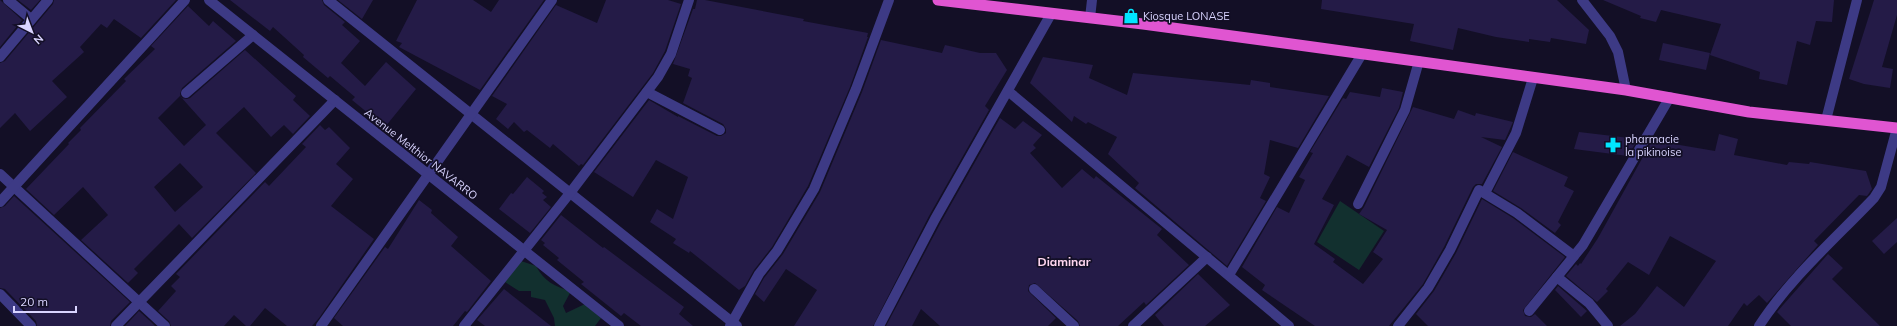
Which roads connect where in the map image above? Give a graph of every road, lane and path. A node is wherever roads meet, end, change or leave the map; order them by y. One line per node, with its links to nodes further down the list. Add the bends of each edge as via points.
1 (8, 0): 15 (street)
2 (48, 0): 15 (street)
3 (185, 0): 33 (street)
4 (208, 0): 16 (street, Avenue Melthior NAVARRO)
5 (328, 0): 27 (street)
6 (552, 0): 27 (street)
7 (689, 0): 23 (street, via 671,54)
8 (889, 0): 47 (street, via 856,89 814,189 777,251 759,274)
9 (938, 0): 13 (highway)
10 (1092, 0): 14 (street)
11 (1582, 0): 21 (street, via 1610,36 1618,52)
12 (1856, 0): 28 (street)
13 (1051, 14): 14 (highway); 22 (street)
14 (1090, 18): 17 (highway)
15 (31, 19): 18 (street)
16 (253, 34): 24 (street); 26 (street, Avenue Melthior NAVARRO)
17 (1362, 54): 19 (highway); 41 (street)
18 (0, 57)
19 (1419, 62): 20 (highway); 37 (street, via 1405,110)
20 (1533, 78): 21 (highway); 35 (street, via 1516,133)
21 (1626, 90): 25 (highway)
22 (1008, 91): 40 (street); 54 (street, via 935,219)
23 (647, 92): 30 (street); 34 (street)
24 (186, 93)
25 (1670, 97): 28 (highway, via 1750,112); 39 (street, via 1599,219)
26 (335, 100): 32 (street, Avenue Melthior NAVARRO); 45 (street)
27 (472, 113): 32 (street); 34 (street)
28 (1826, 120): 29 (highway)
29 (1897, 128): 60 (street, via 1882,187 1797,278 1772,307)
30 (720, 130)
31 (0, 174): 33 (street)
32 (427, 174): 38 (street, Avenue Melthior NAVARRO); 51 (street)
33 (15, 186): 36 (street); 45 (street)
34 (570, 193): 38 (street); 47 (street)
35 (1485, 193): 39 (street); 58 (street, via 1479,190 1428,288)
36 (0, 202)
37 (1358, 204)
38 (523, 250): 52 (street); 53 (street, Avenue Melthior NAVARRO)
39 (1574, 256): 42 (street)
40 (1207, 257): 41 (street); 56 (street)
41 (1228, 275): 57 (street)
42 (1557, 277): 46 (street); 59 (street, via 1589,303)
43 (1034, 289): 55 (street)
44 (0, 294): 48 (street)
45 (139, 303): 49 (street); 50 (street)
46 (1529, 311)
47 (733, 325)
48 (31, 326)
49 (116, 326)
50 (165, 326)
51 (321, 326)
52 (464, 326)
53 (619, 326)
54 (879, 326)
55 (1074, 326)
56 (1133, 326)
57 (1289, 326)
58 (1398, 326)
59 (1608, 326)
60 (1760, 326)

